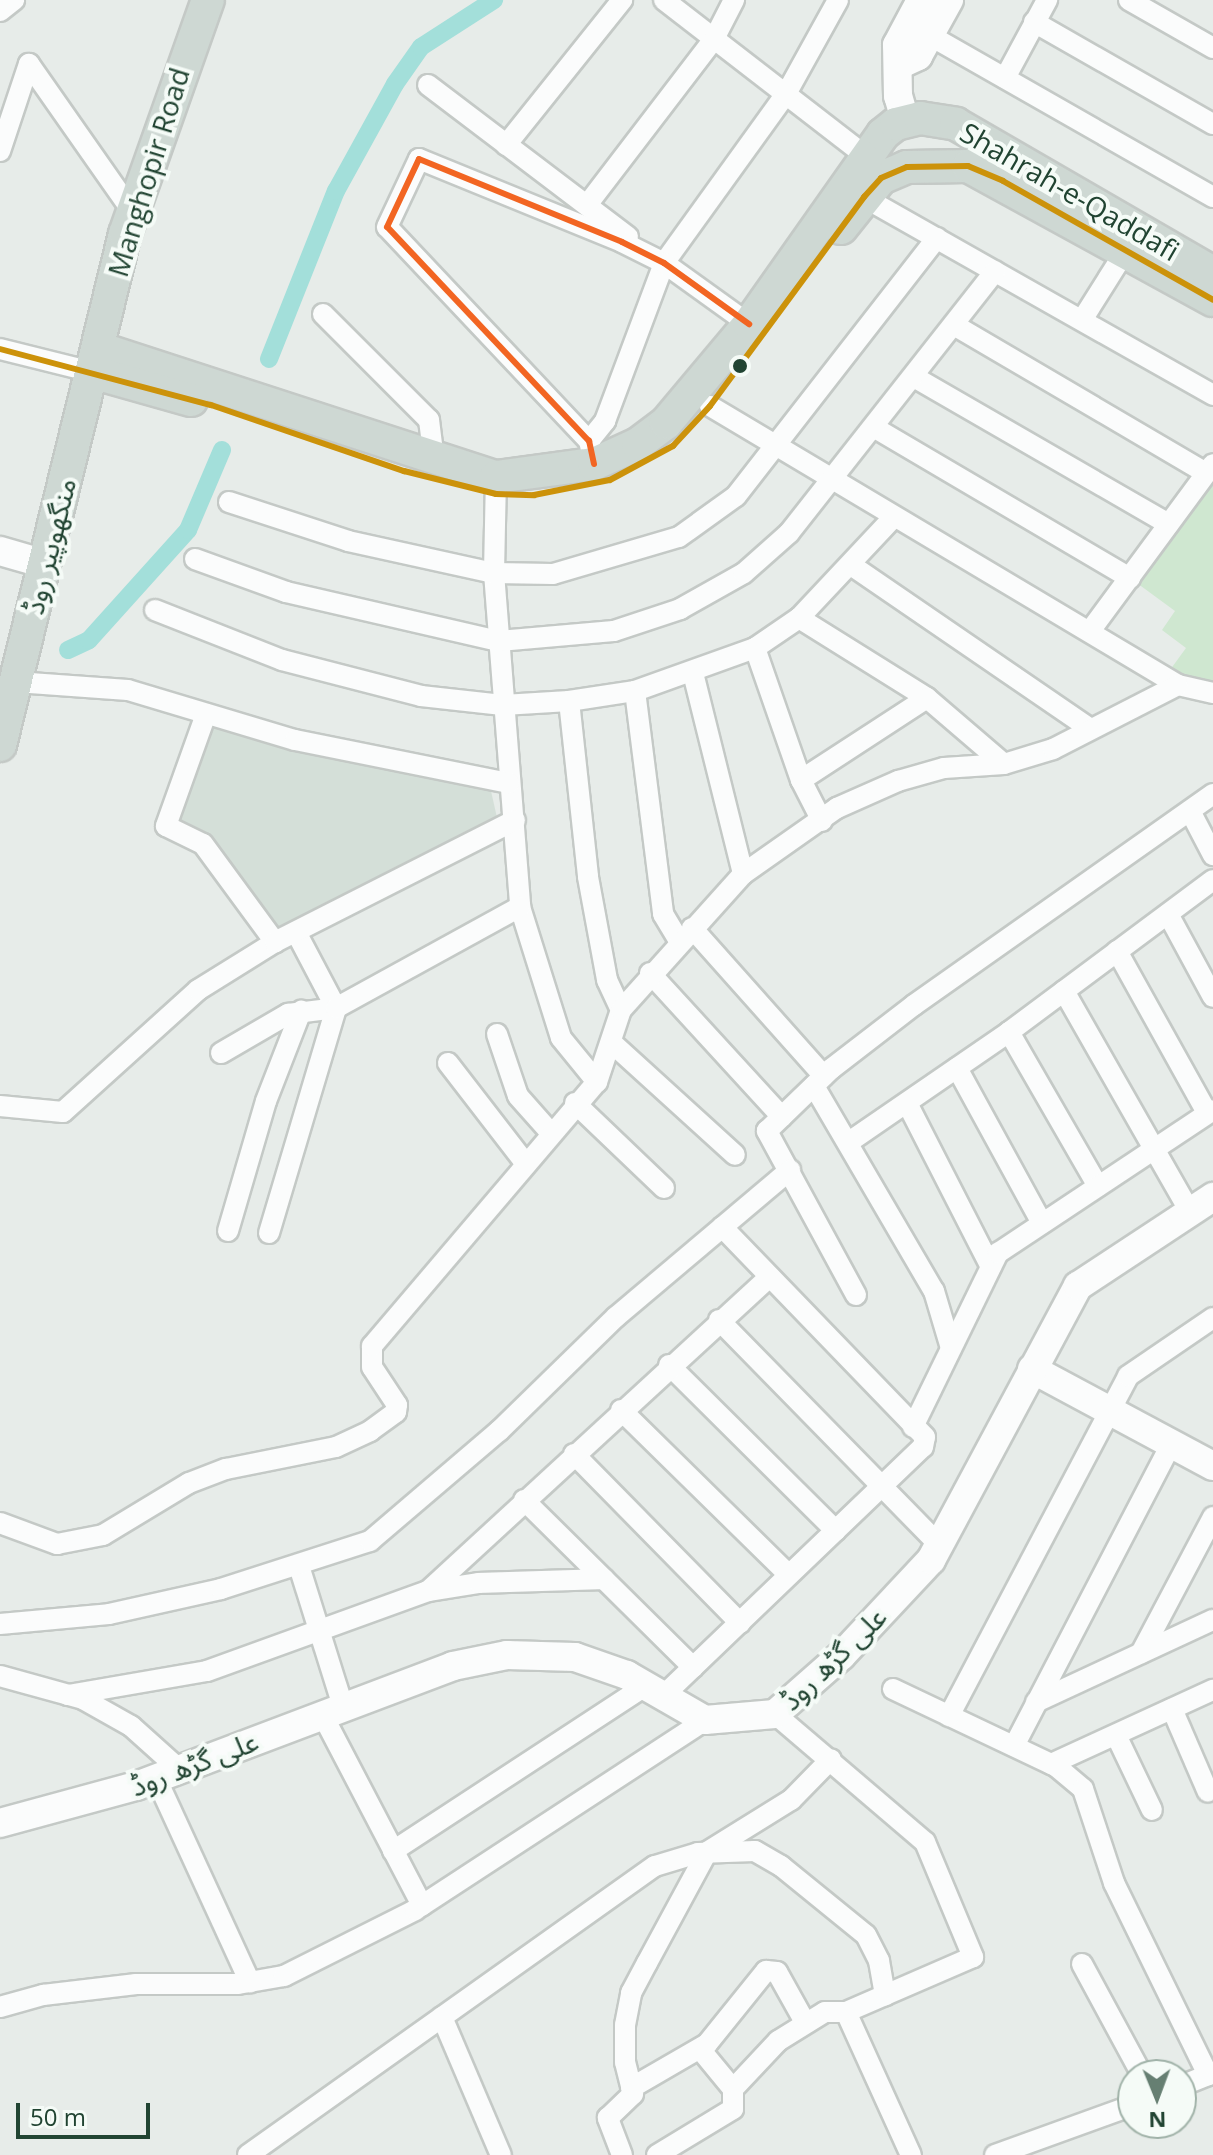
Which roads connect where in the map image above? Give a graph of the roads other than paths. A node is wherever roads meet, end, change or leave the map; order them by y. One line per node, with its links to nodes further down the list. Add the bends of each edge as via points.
1 (14, 0): 11 (street)
2 (208, 0): 28 (main road, Manghopir Road)
3 (622, 0): 22 (street)
4 (664, 0): 14 (street)
5 (734, 0): 14 (street)
6 (838, 0): 19 (street)
7 (921, 0): 16 (main road, via 897,45)
8 (949, 0): 13 (main road)
9 (1047, 0): 12 (street)
10 (1129, 0): 15 (street)
11 (0, 11)
12 (1034, 22): 17 (street); 21 (street)
13 (929, 35): 16 (main road, via 918,56); 17 (street)
14 (714, 39): 19 (street); 27 (street)
15 (1213, 48)
16 (901, 64): 20 (main road, via 897,87)
17 (1005, 78): 26 (street)
18 (428, 85): 22 (street)
19 (786, 94): 24 (street); 31 (street)
20 (905, 120): 24 (main road, Shahrah-e-Qaddafi, via 888,129); 33 (main road, Shahrah-e-Qaddafi, via 932,118 956,124)
21 (1213, 124)
22 (506, 145): 27 (street)
23 (0, 151): 28 (street, via 29,64)
24 (866, 156): 25 (main road, Shahrah-e-Qaddafi)
25 (855, 192): 29 (street); 30 (main road, Shahrah-e-Qaddafi, via 907,167 968,166); 36 (main road, Shahrah-e-Qaddafi); 42 (main road, Shahrah-e-Qaddafi)
26 (1213, 197)
27 (587, 205): 31 (street)
28 (132, 211): 39 (main road, Manghopir Road)
29 (937, 238): 32 (street); 45 (street)
30 (1126, 250): 33 (main road, Shahrah-e-Qaddafi); 35 (street)
31 (664, 263): 36 (street); 46 (street); 46 (street, via 419,159 387,227)
32 (995, 271): 35 (street); 37 (street)
33 (1211, 275)
34 (323, 314): 47 (street, via 429,420)
35 (1082, 320): 41 (street)
36 (749, 324): 44 (main road, Shahrah-e-Qaddafi, via 666,423)
37 (954, 325): 40 (street); 48 (street)
38 (0, 349): 39 (street)
39 (95, 360): 47 (main road, Shahrah-e-Qaddafi); 50 (main road, Shahrah-e-Qaddafi, via 404,471); 56 (main road, منگھوپیر روڈ)
40 (914, 377): 43 (street); 53 (street)
41 (1213, 395)
42 (710, 406): 44 (main road, Shahrah-e-Qaddafi); 45 (street)
43 (875, 428): 49 (street); 59 (street)
44 (654, 445): 46 (main road, Shahrah-e-Qaddafi); 50 (main road, Shahrah-e-Qaddafi, via 610,480 582,487)
45 (776, 447): 49 (street); 58 (street, via 736,496 679,537 553,574)
46 (592, 453): 50 (main road, Shahrah-e-Qaddafi)
47 (434, 460): 50 (main road, Shahrah-e-Qaddafi)
48 (1210, 469): 53 (street)
49 (835, 480): 52 (street); 63 (street, via 789,533 744,573 680,609 614,631)
50 (496, 485): 58 (street)
51 (229, 502): 58 (street, via 348,541)
52 (894, 517): 57 (street); 62 (street)
53 (1169, 524): 59 (street)
54 (0, 551): 56 (main road)
55 (195, 559): 63 (street, via 286,592)
56 (45, 564): 66 (main road, منگھوپیر روڈ)
57 (851, 565): 61 (street); 75 (street)
58 (494, 573): 63 (street)
59 (1130, 578): 62 (street)
60 (155, 610): 72 (street, via 335,675 421,696)
61 (799, 618): 64 (street); 70 (street)
62 (1090, 631): 67 (street)
63 (499, 641): 72 (street)
64 (755, 648): 65 (street); 77 (street)
65 (693, 673): 68 (street); 84 (street)
66 (16, 682): 73 (street, via 128,690); 74 (main road, منگھوپیر روڈ)
67 (1178, 685): 69 (street); 75 (street)
68 (635, 691): 71 (street); 89 (street, via 663,914)
69 (1213, 693)
70 (927, 698): 76 (street); 77 (street)
71 (569, 701): 72 (street); 96 (street, via 588,877 607,980)
72 (503, 705): 78 (street)
73 (206, 714): 78 (street, via 295,740); 90 (street, via 166,826 203,844)
74 (2, 725)
75 (1089, 728): 76 (street, via 1053,749)
76 (1004, 764): 82 (street, via 944,768 898,781 837,808)
77 (801, 780): 82 (street)
78 (509, 783): 81 (street)
79 (1213, 794): 80 (street)
80 (1190, 811): 83 (street); 104 (street, via 949,980)
81 (515, 820): 86 (street); 88 (street)
82 (822, 821): 84 (street)
83 (1213, 855)
84 (743, 874): 89 (street)
85 (1213, 880): 87 (street)
86 (520, 907): 95 (street); 105 (street, via 561,1038)
87 (1168, 914): 91 (street); 94 (street)
88 (296, 932): 90 (street); 95 (street)
89 (686, 935): 92 (street); 104 (street)
90 (275, 942): 108 (street, via 198,990 63,1112)
91 (1117, 951): 93 (street); 109 (street)
92 (650, 973): 96 (street); 110 (street)
93 (1064, 991): 98 (street); 113 (street)
94 (1213, 997)
95 (336, 1008): 97 (street); 123 (street)
96 (621, 1010): 100 (street)
97 (301, 1011): 101 (street, via 268,1023); 122 (street, via 266,1101)
98 (1009, 1032): 103 (street); 117 (street)
99 (497, 1034): 111 (street, via 518,1096)
100 (612, 1043): 105 (street); 114 (street)
101 (221, 1053)
102 (448, 1063): 115 (street)
103 (957, 1068): 107 (street); 120 (street)
104 (819, 1081): 110 (street); 112 (street)
105 (597, 1082): 106 (street)
106 (575, 1103): 111 (street); 118 (street)
107 (907, 1103): 112 (street); 124 (street)
108 (0, 1106)
109 (1210, 1112): 113 (street)
110 (782, 1117): 116 (street, via 767,1131)
111 (550, 1132): 115 (street)
112 (849, 1142): 129 (street, via 934,1291)
113 (1152, 1150): 117 (street); 119 (street)
114 (735, 1155)
115 (526, 1164): 141 (street, via 372,1346 372,1367 397,1405 396,1412 370,1431 336,1447 226,1469 189,1483 103,1535 57,1544)
116 (790, 1170): 121 (street); 126 (street)
117 (1098, 1186): 120 (street)
118 (664, 1188)
119 (1202, 1205): 131 (main road, علی گڑھ روڈ, via 1078,1286)
120 (1042, 1223): 124 (street, via 998,1253)
121 (722, 1227): 125 (street); 144 (street, via 370,1541)
122 (228, 1231)
123 (269, 1233)
124 (991, 1267): 129 (street)
125 (770, 1277): 128 (street); 134 (street)
126 (856, 1295)
127 (1213, 1318): 133 (street, via 1128,1376)
128 (719, 1320): 130 (street); 138 (street)
129 (951, 1348): 134 (street)
130 (669, 1365): 132 (street); 142 (street)
131 (1032, 1369): 133 (main road); 143 (main road, علی گڑھ روڈ)
132 (621, 1410): 136 (street); 145 (street)
133 (1111, 1410): 135 (main road); 163 (street)
134 (913, 1427): 138 (street, via 925,1437 923,1447)
135 (1172, 1443): 137 (main road); 159 (street)
136 (574, 1454): 139 (street); 149 (street)
137 (1213, 1466)
138 (882, 1487): 142 (street); 143 (street)
139 (524, 1500): 146 (street); 147 (street)
140 (1213, 1517): 152 (street)
141 (0, 1523)
142 (836, 1531): 145 (street)
143 (939, 1545): 162 (main road, علی گڑھ روڈ, via 842,1655)
144 (299, 1566): 150 (street, via 109,1614); 151 (street)
145 (789, 1575): 149 (street)
146 (604, 1579): 147 (street, via 479,1583); 153 (street)
147 (428, 1591): 151 (street)
148 (1213, 1620): 152 (street)
149 (740, 1623): 153 (street)
150 (0, 1624)
151 (320, 1632): 158 (street, via 207,1671); 161 (street)
152 (1141, 1653): 159 (street)
153 (693, 1667): 157 (street)
154 (0, 1676): 158 (street)
155 (893, 1689): 163 (street)
156 (1213, 1690): 160 (street)
157 (654, 1691): 161 (main road, علی گڑھ روڈ, via 575,1657 507,1655 453,1666); 164 (main road, علی گڑھ روڈ); 174 (street)
158 (68, 1695): 170 (street, via 131,1726)
159 (1036, 1702): 166 (street)
160 (1172, 1709): 165 (street); 167 (street)
161 (332, 1710): 170 (main road, علی گڑھ روڈ); 174 (street)
162 (775, 1714): 164 (main road, علی گڑھ روڈ); 168 (street)
163 (949, 1716): 166 (street)
164 (705, 1720): 176 (street)
165 (1116, 1735): 169 (street); 172 (street)
166 (1014, 1746): 169 (street)
167 (1204, 1757): 171 (street)
168 (831, 1759): 175 (street, via 773,1813); 179 (street, via 925,1842 973,1957)
169 (1051, 1764): 186 (street, via 1083,1789 1114,1883)
170 (168, 1774): 173 (main road, علی گڑھ روڈ); 178 (street)
171 (1208, 1792)
172 (1152, 1810)
173 (0, 1823)
174 (393, 1851): 176 (street)
175 (707, 1852): 179 (street, via 755,1851 818,1894 866,1935 879,1961); 182 (street, via 655,1866); 187 (street, via 631,1993 624,2050)
176 (422, 1905): 178 (street, via 284,1976)
177 (1082, 1964): 185 (street)
178 (250, 1982): 180 (street, via 136,1984 43,1995)
179 (885, 1995): 181 (street)
180 (0, 2007)
181 (846, 2012): 183 (street, via 833,2009); 194 (street)
182 (442, 2017): 190 (street); 191 (street)
183 (805, 2022): 184 (street, via 772,1969); 188 (street, via 778,2041)
184 (700, 2049): 187 (street); 188 (street)
185 (1133, 2059)
186 (1211, 2074)
187 (631, 2088): 192 (street, via 631,2099 608,2118)
188 (733, 2089): 193 (street, via 733,2109)
189 (1117, 2111): 195 (street)
190 (248, 2155)
191 (501, 2155)
192 (622, 2155)
193 (657, 2155)
194 (911, 2155)
195 (995, 2155)

